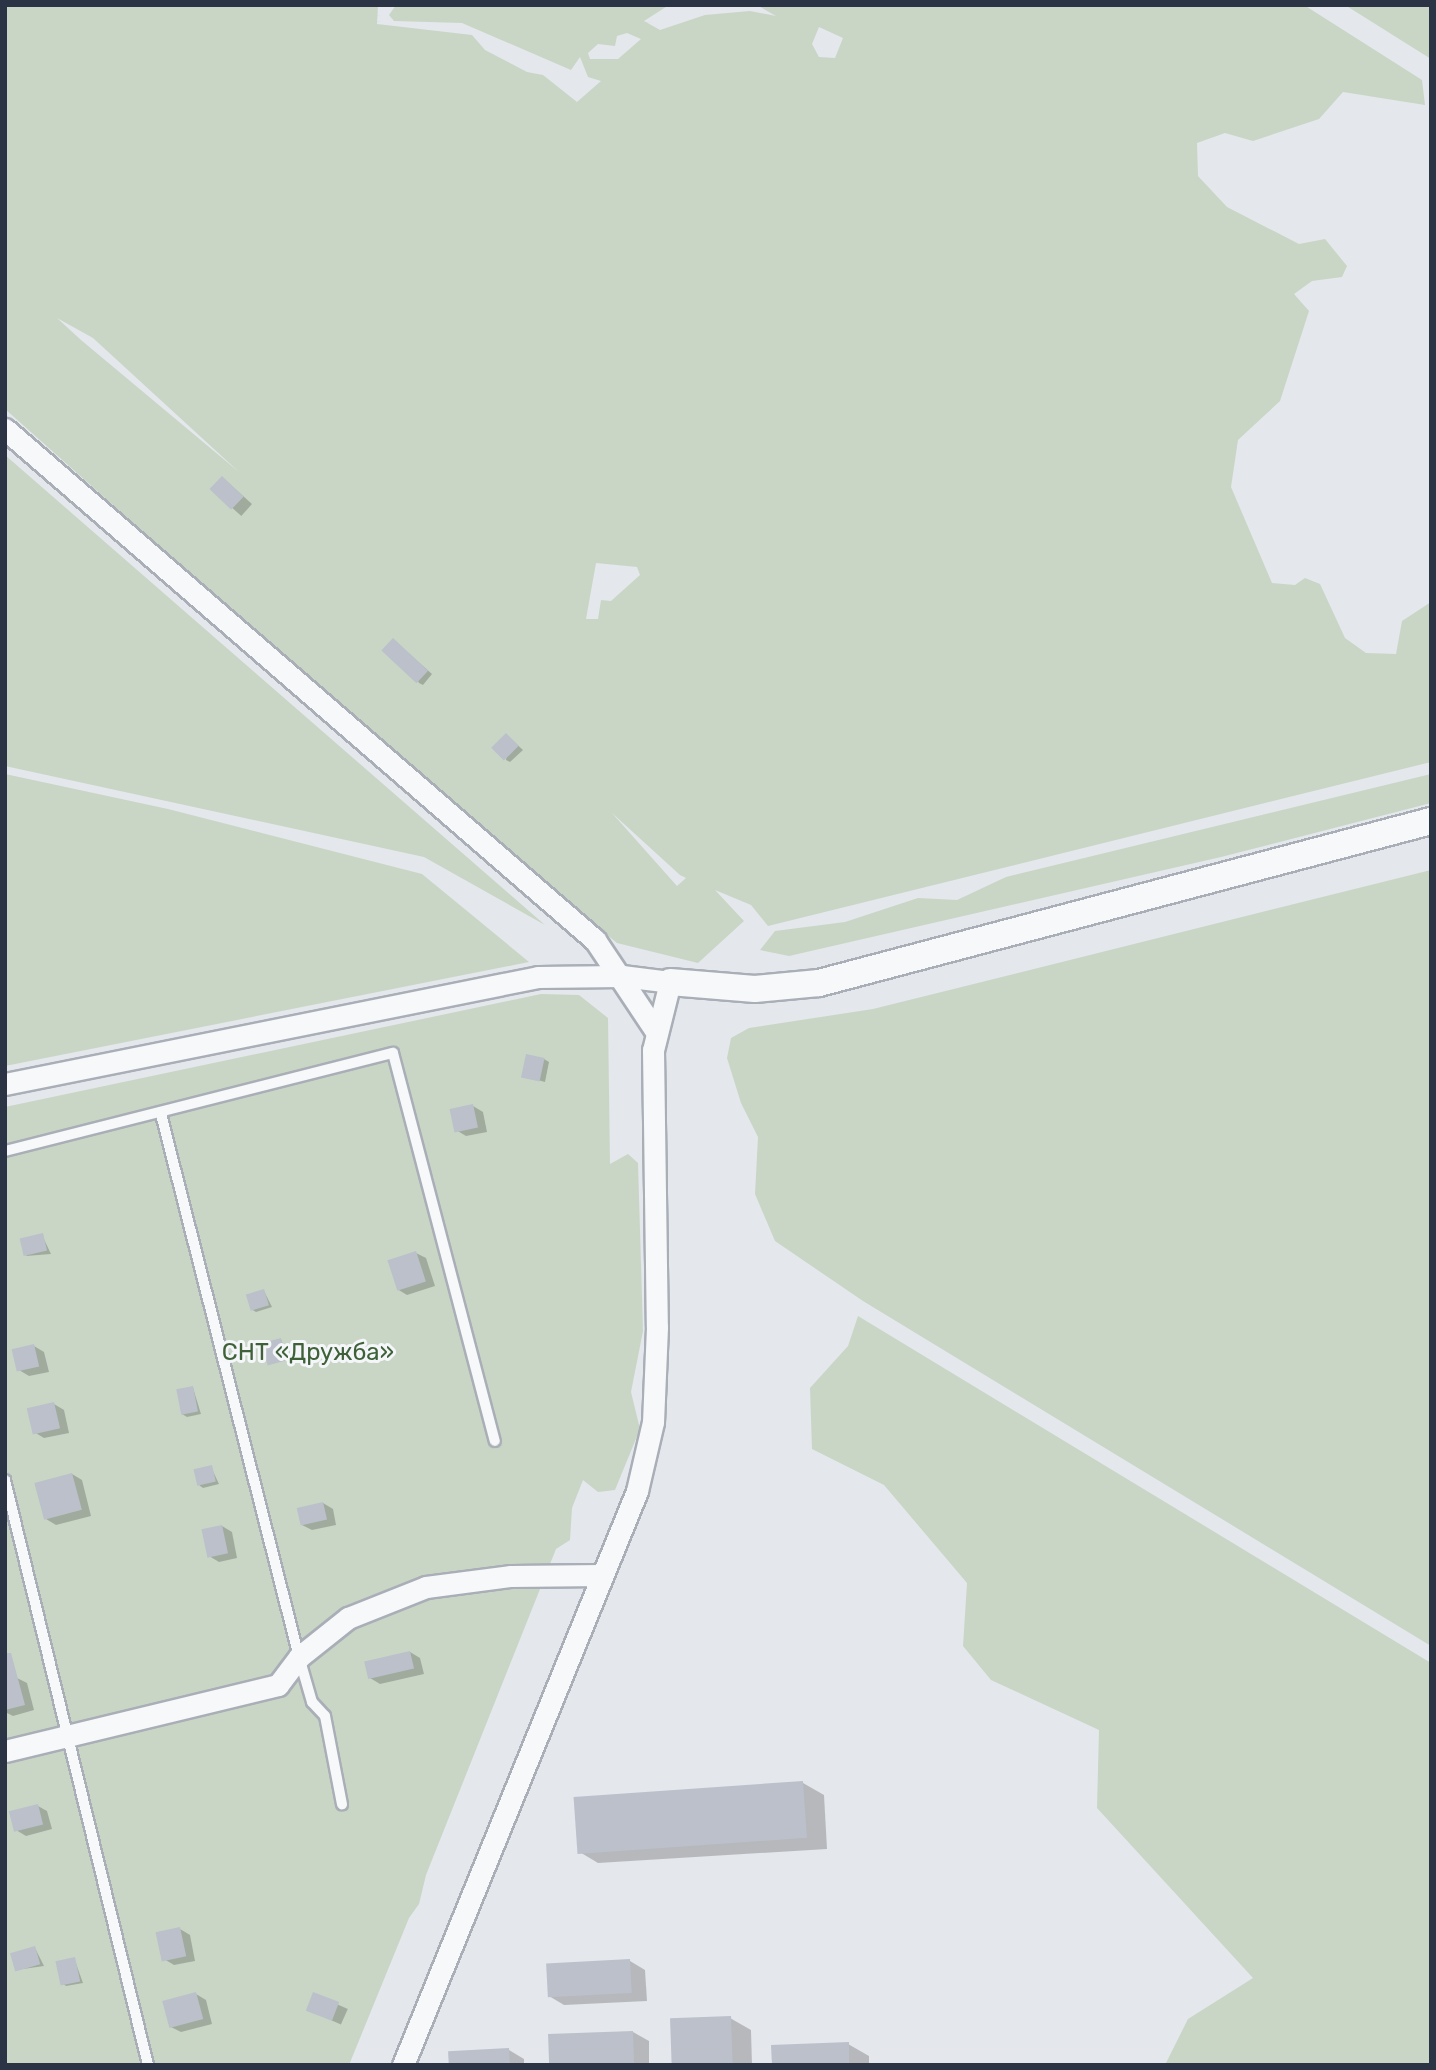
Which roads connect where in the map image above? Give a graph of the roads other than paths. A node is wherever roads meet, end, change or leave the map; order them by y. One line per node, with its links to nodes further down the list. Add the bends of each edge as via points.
1 (5, 429): 3 (street, via 594,940)
2 (1431, 821): 4 (street, via 819,983 755,989)
3 (622, 976): 4 (street); 5 (street); 6 (street, via 548,976 451,992)
4 (670, 982): 5 (street)
5 (655, 1030): 11 (street, via 653,1422 637,1491)
6 (5, 1084)
7 (161, 1114): 8 (lane); 9 (lane, via 393,1053); 12 (lane)
8 (5, 1151)
9 (495, 1441)
10 (5, 1480): 13 (lane)
11 (603, 1575): 12 (street, via 511,1576 426,1587 348,1618); 17 (street)
12 (299, 1657): 13 (street, via 278,1685); 15 (lane, via 312,1702 325,1716)
13 (67, 1736): 14 (street); 16 (lane)
14 (5, 1751)
15 (342, 1804)
16 (148, 2065)
17 (403, 2065)

